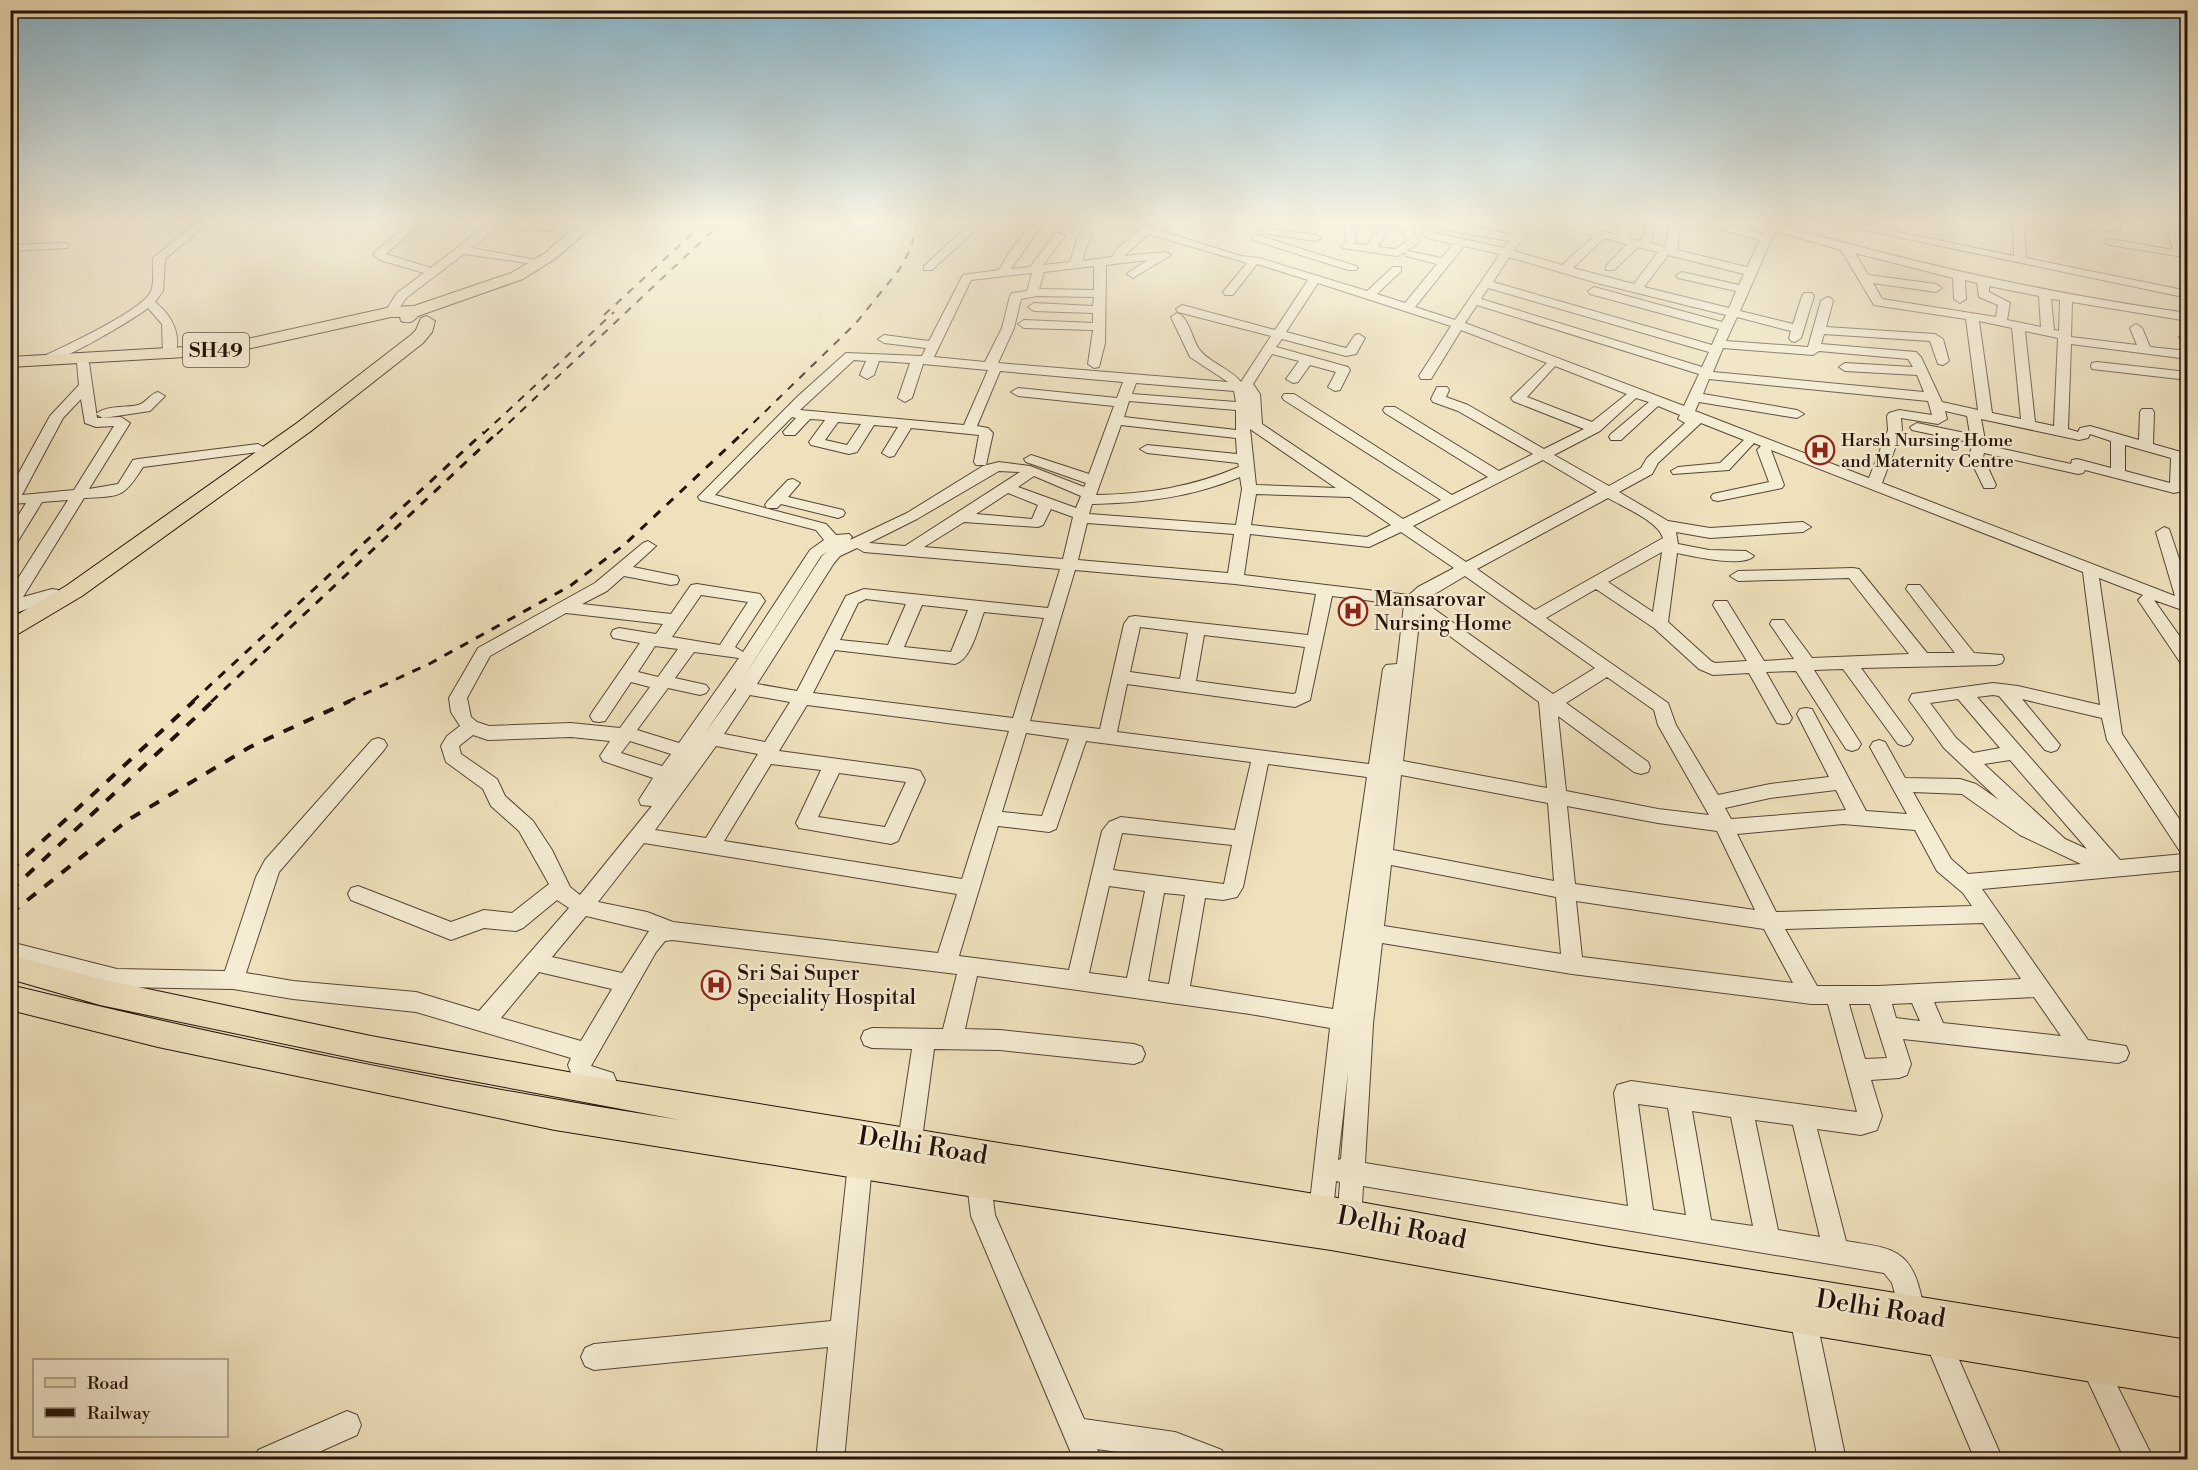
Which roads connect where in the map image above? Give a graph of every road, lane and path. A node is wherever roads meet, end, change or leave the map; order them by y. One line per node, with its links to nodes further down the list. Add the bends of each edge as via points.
1 (157, 289): 37 (street)
2 (411, 289): 43 (street, via 401,296)
3 (485, 289): 43 (main road, SH49)
4 (491, 289): 43 (main road, SH49)
5 (960, 289): 63 (street)
6 (1033, 289): 25 (street)
7 (1100, 289): 28 (street)
8 (1230, 289): 26 (street)
9 (1308, 289): 57 (street)
10 (1337, 289): 48 (street)
11 (1344, 289): 29 (street)
12 (1377, 289): 29 (street)
13 (1423, 289): 39 (street)
14 (1483, 289): 35 (street)
15 (1500, 289): 64 (street, via 1567,312)
16 (1639, 289): 42 (street)
17 (1743, 289): 42 (street)
18 (1870, 289): 40 (street, via 1878,302)
19 (1906, 289): 27 (street)
20 (1960, 289): 33 (street)
21 (1983, 289): 46 (street, via 1983,294 2004,303)
22 (2012, 289): 32 (street)
23 (2156, 289): 30 (street)
24 (1594, 291): 51 (street)
25 (1032, 292): 28 (street); 79 (street, via 1016,296)
26 (1228, 292)
27 (1937, 293)
28 (1100, 294): 41 (street)
29 (1370, 295): 39 (street)
30 (2187, 295)
31 (1808, 296): 53 (street)
32 (2045, 296): 34 (street); 56 (street)
33 (1960, 299)
34 (2066, 299): 45 (street); 60 (street)
35 (1474, 301): 48 (street); 84 (street)
36 (1827, 301): 55 (street)
37 (148, 302): 69 (street, via 166,316); 73 (street)
38 (1034, 307): 41 (street)
39 (1408, 307): 48 (street)
40 (1916, 307): 44 (street); 54 (street)
41 (1100, 310): 50 (street)
42 (1733, 312): 51 (street); 53 (street)
43 (417, 315): 69 (main road, SH49, via 244,346); 76 (main road, SH49, via 210,355); 131 (main road, via 414,331 403,341); 160 (main road, via 424,332 392,360 304,427)
44 (1972, 316): 46 (street); 112 (street)
45 (2187, 317)
46 (2001, 322): 49 (street)
47 (1024, 324): 50 (street)
48 (1456, 326): 80 (street); 86 (street); 115 (street)
49 (2018, 326): 56 (street); 120 (street)
50 (1100, 327): 78 (street)
51 (1726, 327): 64 (street)
52 (2136, 328): 67 (street)
53 (1799, 329): 68 (street)
54 (1920, 329)
55 (1820, 330): 65 (street); 75 (street, via 1931,337 1937,339)
56 (2048, 333): 60 (street)
57 (1279, 334): 59 (street, via 1349,352); 66 (street); 92 (street, via 1179,313 1196,354)
58 (2187, 336): 62 (street)
59 (1359, 338)
60 (2065, 338): 67 (street); 124 (street)
61 (884, 339): 63 (street)
62 (2187, 342)
63 (933, 345): 74 (street)
64 (1717, 347): 68 (street); 84 (street)
65 (1816, 347): 68 (street, via 1813,351); 83 (street, via 1907,354 1915,357)
66 (1269, 349): 72 (street); 151 (street, via 1246,384 1253,394 1255,426)
67 (2145, 350): 70 (street)
68 (1790, 351)
69 (169, 354): 73 (main road, SH49)
70 (2187, 356)
71 (874, 357): 74 (street); 85 (street); 107 (street, via 848,357)
72 (1307, 359): 90 (street); 93 (street, via 1343,370)
73 (46, 360): 77 (main road, SH49)
74 (922, 360): 79 (street); 101 (street)
75 (1943, 361)
76 (83, 363): 77 (main road, SH49); 91 (street)
77 (10, 364)
78 (1094, 364)
79 (993, 366): 89 (street); 122 (street)
80 (1549, 366): 99 (street); 121 (street, via 1518,398)
81 (2097, 366): 87 (street)
82 (1845, 367): 83 (street)
83 (1921, 371): 103 (street)
84 (1706, 373): 100 (street); 103 (street)
85 (867, 375)
86 (1426, 376)
87 (2187, 376)
88 (2111, 378): 94 (street)
89 (1131, 379): 92 (street); 102 (street)
90 (1293, 379)
91 (86, 385): 109 (street); 113 (street)
92 (1239, 387): 105 (street)
93 (1335, 387)
94 (2187, 388)
95 (1442, 390): 135 (street, via 1438,399 1463,408)
96 (1018, 392): 102 (street)
97 (158, 396): 109 (street, via 146,408)
98 (1289, 397): 158 (street)
99 (1630, 397): 104 (street); 121 (street)
100 (1695, 397): 111 (street); 115 (street)
101 (905, 398)
102 (1124, 400): 105 (street); 116 (street)
103 (1935, 401): 112 (street); 118 (street, via 1938,420 1899,414 1894,416)
104 (1651, 406): 115 (street); 127 (street)
105 (1243, 407): 125 (street)
106 (1390, 410): 143 (street)
107 (790, 412): 110 (street); 161 (street, via 705,497)
108 (2147, 412): 130 (street)
109 (89, 413): 113 (street); 152 (street, via 92,423 123,423)
110 (807, 414): 114 (street); 123 (street)
111 (1797, 414)
112 (1979, 415): 118 (street, via 1978,440); 120 (street)
113 (57, 416): 157 (street)
114 (834, 417): 117 (street); 117 (street, via 816,442 849,450)
115 (1692, 418): 129 (street); 144 (street); 148 (street, via 1647,471)
116 (1117, 420): 125 (street); 155 (street)
117 (870, 421): 119 (street)
118 (1895, 421): 146 (street)
119 (907, 424): 122 (street); 134 (street)
120 (2028, 425): 124 (street)
121 (1595, 428): 135 (street)
122 (969, 430): 137 (street, via 986,433)
123 (790, 432)
124 (2061, 432): 126 (street)
125 (1243, 435): 138 (street)
126 (2083, 435): 128 (street, via 2087,430); 141 (street)
127 (1616, 437)
128 (2118, 438): 130 (street); 142 (street)
129 (1747, 443): 133 (street); 139 (street, via 1724,467)
130 (2146, 447): 136 (street)
131 (258, 448): 152 (street, via 138,463 123,487); 160 (main road)
132 (1147, 449): 138 (street)
133 (1764, 450): 144 (street); 154 (street, via 1777,485)
134 (889, 453)
135 (1544, 454): 143 (street); 148 (street)
136 (2183, 458): 142 (street, via 2174,489)
137 (981, 462): 155 (street, via 1006,455 1025,457); 172 (street)
138 (1245, 464): 150 (street); 155 (street, via 1206,486 1171,496)
139 (1678, 471)
140 (1031, 472): 149 (street); 155 (street); 172 (street, via 1011,465 993,467 905,520)
141 (2079, 472): 142 (street); 147 (street, via 1980,448 1976,457)
142 (2118, 474)
143 (1499, 477): 158 (street)
144 (1850, 480): 146 (street); 179 (street)
145 (793, 483): 156 (street)
146 (1874, 485): 179 (street)
147 (1989, 485)
148 (1605, 488): 169 (street); 177 (street)
149 (1009, 489): 159 (street); 163 (street); 164 (street)
150 (1248, 489): 151 (street); 167 (street)
151 (1354, 493): 165 (street)
152 (79, 494): 153 (street); 191 (street)
153 (37, 497): 157 (street); 170 (street)
154 (1718, 497)
155 (1088, 498): 159 (street); 167 (street); 176 (street)
156 (778, 499): 161 (street); 162 (street)
157 (11, 500)
158 (1452, 501): 165 (street)
159 (1047, 502): 164 (street, via 1036,524)
160 (183, 508): 191 (main road, via 45,596); 200 (main road, via 74,591)
161 (765, 513): 172 (street, via 821,527)
162 (838, 513)
163 (961, 517): 164 (street); 174 (street)
164 (998, 521)
165 (1402, 526): 167 (street, via 1375,540 1361,542); 177 (street)
166 (1803, 527): 169 (street)
167 (1243, 530): 181 (street)
168 (2164, 532): 193 (street)
169 (1668, 537): 175 (street, via 1709,555); 183 (street); 197 (street)
170 (10, 543)
171 (648, 546): 178 (street)
172 (838, 546): 208 (street, via 815,553); 223 (street)
173 (864, 547): 174 (street)
174 (908, 551): 176 (street)
175 (1746, 556)
176 (1069, 565): 181 (street); 194 (street)
177 (1461, 566): 187 (street); 195 (street)
178 (621, 570): 182 (street); 192 (street)
179 (2091, 574): 188 (street); 193 (street); 227 (street)
180 (1738, 576): 210 (street, via 1853,573)
181 (1235, 579): 184 (street)
182 (671, 580)
183 (1596, 582): 195 (street); 197 (street)
184 (1325, 589): 187 (street); 203 (street)
185 (1914, 589): 211 (street)
186 (916, 600): 190 (street); 204 (street, via 856,596); 207 (street)
187 (1407, 600): 226 (street); 249 (street)
188 (2146, 600): 193 (street); 209 (street)
189 (1721, 605): 216 (street)
190 (978, 606): 194 (street); 207 (street, via 955,658)
191 (11, 608)
192 (565, 608): 196 (street); 232 (street, via 479,657 458,698 460,712)
193 (2187, 610)
194 (1055, 614): 231 (street)
195 (1535, 617): 215 (street)
196 (675, 620): 202 (street); 206 (street, via 697,589 754,598 757,602)
197 (1660, 624): 216 (street, via 1709,667)
198 (1778, 624): 214 (street)
199 (1197, 627): 203 (street); 218 (street, via 1135,621); 220 (street)
200 (10, 629)
201 (619, 634): 202 (street)
202 (656, 640): 205 (street); 217 (street)
203 (1315, 642): 220 (street, via 1300,700)
204 (829, 644): 207 (street); 225 (street)
205 (689, 646): 206 (street); 219 (street)
206 (724, 651): 208 (street)
207 (893, 652)
208 (749, 656): 223 (street)
209 (2186, 658)
210 (1922, 659): 211 (street); 213 (street)
211 (1969, 659): 212 (street)
212 (1996, 659)
213 (1849, 664): 214 (street); 237 (street)
214 (1805, 666): 216 (street); 238 (street)
215 (1608, 668): 226 (street); 255 (street, via 1662,707 1667,725)
216 (1758, 668): 230 (street)
217 (627, 675): 219 (street); 229 (street)
218 (1120, 677): 220 (street); 235 (street)
219 (662, 683): 221 (street); 234 (street)
220 (1187, 686)
221 (699, 689)
222 (2004, 690): 224 (street); 227 (street); 240 (street)
223 (736, 691): 225 (street); 236 (street); 242 (street)
224 (1962, 692): 243 (street); 263 (street, via 1921,696 1918,700 1950,743)
225 (802, 698): 231 (street); 244 (street)
226 (1551, 701): 248 (street); 253 (street)
227 (2109, 713): 264 (street, via 2113,735)
228 (1806, 714): 251 (street)
229 (599, 716)
230 (1783, 718)
231 (1021, 725): 233 (street); 256 (street)
232 (471, 727): 234 (street, via 499,734 571,730); 275 (street, via 453,741 452,757 486,780 498,801 526,826)
233 (1080, 733): 235 (street); 256 (street, via 1049,824)
234 (623, 734): 242 (street); 250 (street, via 610,752 611,758)
235 (1107, 736): 245 (street)
236 (711, 738): 244 (street); 260 (street)
237 (1904, 739)
238 (1852, 744)
239 (378, 745): 286 (street, via 272,866)
240 (2051, 745)
241 (1879, 747): 252 (street)
242 (683, 751): 250 (street)
243 (2015, 752): 246 (street); 267 (street)
244 (768, 753): 247 (street); 262 (street)
245 (1261, 756): 249 (street); 261 (street)
246 (1978, 758)
247 (833, 765): 247 (street, via 915,778 891,836 806,823)
248 (1641, 767)
249 (1385, 769): 253 (street); 265 (street)
250 (666, 775): 254 (street)
251 (1842, 782): 255 (street); 257 (street)
252 (1900, 785): 258 (street); 263 (street, via 1969,789 2027,830)
253 (1556, 796): 259 (street); 273 (street)
254 (648, 800)
255 (1713, 802): 259 (street)
256 (992, 818): 271 (street)
257 (1860, 818): 258 (street); 259 (street)
258 (1921, 823): 269 (street, via 1944,865)
259 (1725, 826): 277 (street)
260 (639, 835): 262 (street); 275 (street)
261 (1243, 839): 268 (street, via 1121,825 1112,831); 272 (street, via 1230,891)
262 (711, 846): 271 (street)
263 (2061, 847): 267 (street)
264 (2187, 848)
265 (1374, 854): 273 (street); 279 (street)
266 (2187, 862): 267 (street)
267 (2114, 869): 269 (street)
268 (1101, 877): 270 (street); 287 (street)
269 (1966, 882): 276 (street)
270 (1156, 884): 272 (street); 290 (street)
271 (969, 888): 282 (street)
272 (1196, 889): 294 (street)
273 (1565, 891): 277 (street); 283 (street)
274 (358, 894): 275 (street, via 451,931 484,919 516,922)
275 (575, 900): 278 (street); 281 (street)
276 (1989, 914): 277 (street); 289 (street)
277 (1770, 921): 292 (street)
278 (672, 931): 282 (street); 288 (street, via 659,933)
279 (1364, 932): 283 (street); 298 (street)
280 (10, 951): 286 (street, via 117,978)
281 (534, 962): 288 (street); 297 (street)
282 (946, 963): 284 (street)
283 (1572, 965): 292 (street)
284 (969, 966): 287 (street); 303 (street)
285 (10, 967): 312 (main road, via 100,992 349,1045 616,1095)
286 (233, 981): 297 (street, via 416,1002)
287 (1077, 981): 290 (street)
288 (627, 983): 305 (street)
289 (2039, 987): 291 (street); 304 (street)
290 (1135, 990): 294 (street)
291 (1919, 993): 293 (street); 300 (street)
292 (1811, 995): 295 (street)
293 (1878, 995): 295 (street); 299 (street)
294 (1178, 996): 298 (street)
295 (1836, 996): 308 (street)
296 (10, 997): 312 (main road, via 158,1034 592,1121)
297 (484, 1021): 305 (street)
298 (1352, 1022): 316 (street); 317 (street)
299 (1888, 1027): 300 (street); 308 (street, via 1899,1068)
300 (1936, 1032): 304 (street)
301 (872, 1038): 302 (street)
302 (924, 1039): 303 (street); 314 (street)
303 (952, 1040): 307 (street, via 1000,1040)
304 (2082, 1049): 306 (street)
305 (586, 1053): 312 (street, via 579,1065 582,1074 674,1093)
306 (2118, 1053)
307 (1134, 1054)
308 (1857, 1070): 311 (street, via 1869,1122)
309 (1678, 1098): 310 (street); 318 (street, via 1624,1094); 320 (street)
310 (1741, 1107): 311 (street); 321 (street)
311 (1802, 1115): 322 (street)
312 (709, 1125): 313 (main road)
313 (861, 1149): 314 (main road); 325 (street)
314 (908, 1156): 315 (main road)
315 (979, 1168): 319 (main road); 332 (street, via 983,1216)
316 (1327, 1170): 317 (street); 319 (street)
317 (1353, 1173): 318 (street); 319 (street)
318 (1642, 1220): 320 (street)
319 (1335, 1224): 323 (main road, Delhi Road); 324 (main road)
320 (1701, 1230): 321 (street)
321 (1768, 1241): 322 (street)
322 (1836, 1252): 323 (street, via 1897,1265)
323 (1912, 1314): 328 (main road, Delhi Road)
324 (1803, 1317): 326 (main road); 337 (street)
325 (842, 1333): 327 (street); 334 (street)
326 (1937, 1339): 329 (main road); 338 (street)
327 (594, 1357)
328 (2187, 1358)
329 (2093, 1364): 330 (main road); 339 (street)
330 (2187, 1380)
331 (347, 1425): 333 (street)
332 (1076, 1432): 335 (street); 336 (street, via 1175,1446)
333 (268, 1460)
334 (830, 1460)
335 (1088, 1460)
336 (1212, 1460)
337 (1832, 1460)
338 (1989, 1460)
339 (2140, 1460)

